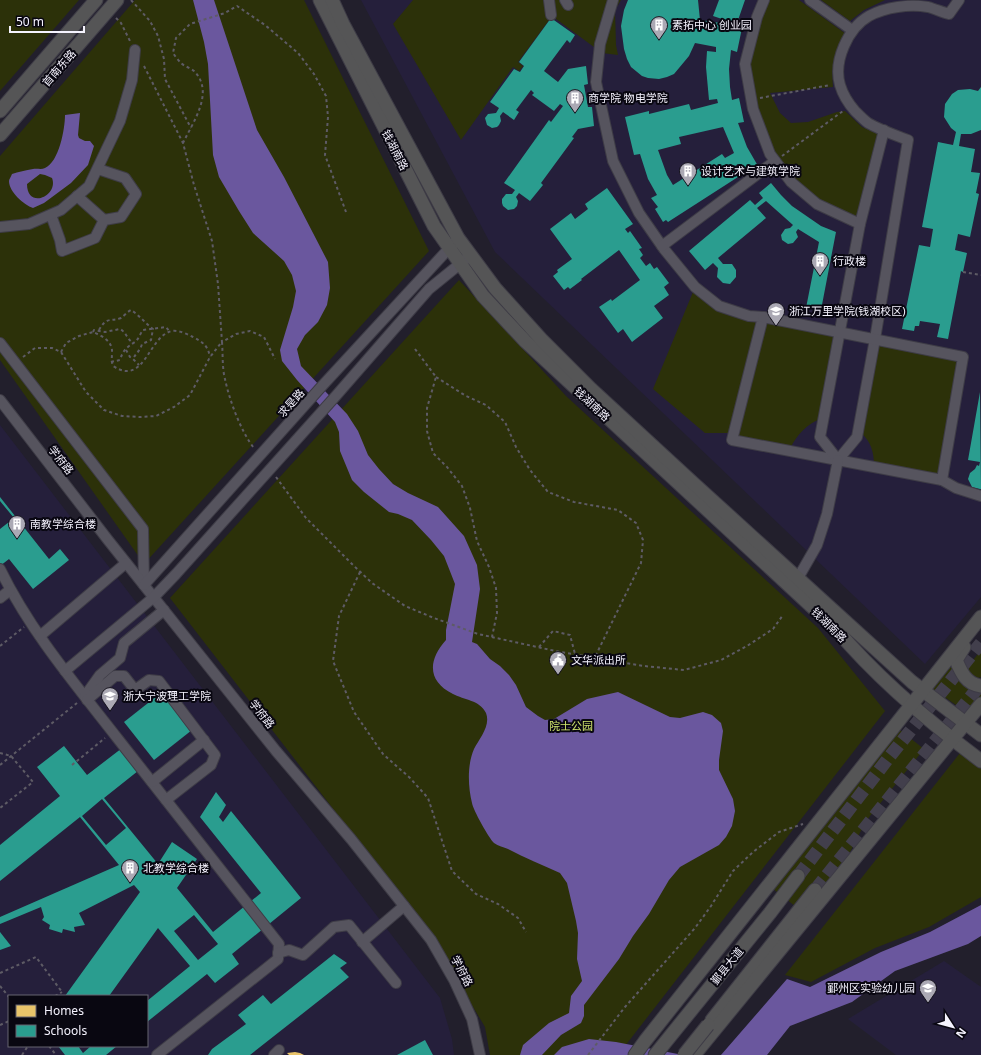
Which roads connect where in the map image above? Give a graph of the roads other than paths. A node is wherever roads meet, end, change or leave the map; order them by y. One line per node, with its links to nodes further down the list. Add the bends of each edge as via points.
1 (96, 0): 13 (main road, 首南东路)
2 (118, 0): 15 (main road, 首南东路)
3 (320, 0): 23 (main road, 钱湖南路, via 434,226)
4 (332, 0): 23 (main road, 钱湖南路)
5 (549, 0): 10 (street)
6 (613, 0): 24 (street, via 600,44 596,82 613,161 640,213)
7 (764, 0): 16 (street, via 745,64 753,109)
8 (810, 0): 11 (street)
9 (959, 0): 11 (street, via 949,14 920,6 894,8 870,16)
10 (551, 15)
11 (852, 30): 14 (street, via 844,43 840,57 839,84 851,106 868,123)
12 (135, 50): 17 (street, via 132,80 120,121)
13 (0, 111)
14 (884, 130): 21 (street); 28 (street, via 908,140)
15 (0, 135)
16 (775, 161): 21 (street, via 791,182 817,204); 24 (street)
17 (98, 169): 18 (street, via 89,186); 20 (street, via 125,178 136,194 121,217)
18 (77, 196): 19 (street); 20 (street)
19 (51, 215): 20 (street, via 62,251 94,238); 22 (street, via 29,224)
20 (104, 220)
21 (860, 224): 27 (street)
22 (0, 227)
23 (454, 243): 25 (main road, 钱湖南路); 37 (street, 求是路)
24 (662, 246): 26 (street, via 695,287 720,306)
25 (465, 259): 36 (main road, 钱湖南路, via 597,394); 40 (street, via 429,289); 49 (main road, 钱湖南路, via 483,296 525,341 766,563)
26 (763, 318): 27 (street); 31 (street, via 732,440)
27 (839, 332): 28 (street); 31 (street, via 820,437)
28 (875, 340): 31 (street, via 857,437); 32 (street, via 963,357)
29 (0, 343): 37 (street, via 143,529)
30 (0, 400): 34 (street, 学府路)
31 (838, 460): 32 (street); 36 (street, via 828,514 817,545)
32 (942, 480): 33 (street, via 956,488)
33 (981, 496)
34 (126, 563): 37 (street, 学府路); 43 (street)
35 (0, 570): 38 (street)
36 (798, 578): 46 (main road, 钱湖南路)
37 (144, 585): 40 (street, 学府路)
38 (5, 588): 39 (street); 43 (street)
39 (0, 597)
40 (154, 597): 41 (street, 学府路); 44 (street)
41 (164, 610): 47 (street, via 124,644 120,658 100,675); 59 (street, 学府路)
42 (978, 621): 45 (main road, via 956,660 962,675 975,685); 46 (main road)
43 (40, 636): 44 (street)
44 (65, 671): 47 (street)
45 (981, 686)
46 (923, 690): 49 (main road); 50 (main road, 钱湖南路)
47 (86, 698): 53 (street, via 115,676 124,676 135,690 149,680 159,681); 55 (street)
48 (981, 704): 50 (main road)
49 (912, 705): 52 (main road, 钱湖南路); 66 (main road)
50 (966, 723): 51 (main road, 钱湖南路); 52 (main road)
51 (981, 734)
52 (952, 739): 54 (main road, 钱湖南路); 63 (main road)
53 (204, 740): 55 (street); 56 (street, via 215,755 211,765)
54 (981, 761)
55 (152, 782): 56 (street)
56 (166, 800): 61 (street, via 279,944)
57 (798, 876): 67 (main road, 鄞县大道)
58 (816, 890): 63 (main road, 鄞县大道, bridge, via 708,1025)
59 (404, 906): 60 (street); 65 (street, 学府路, via 431,940 454,980 472,1020)
60 (362, 942): 61 (street, via 349,925 334,927 303,955 289,950); 62 (street)
61 (278, 953): 64 (street, via 278,959)
62 (396, 983)
63 (691, 1054)
64 (157, 1055)
65 (480, 1055)
66 (636, 1055)
67 (655, 1055)

